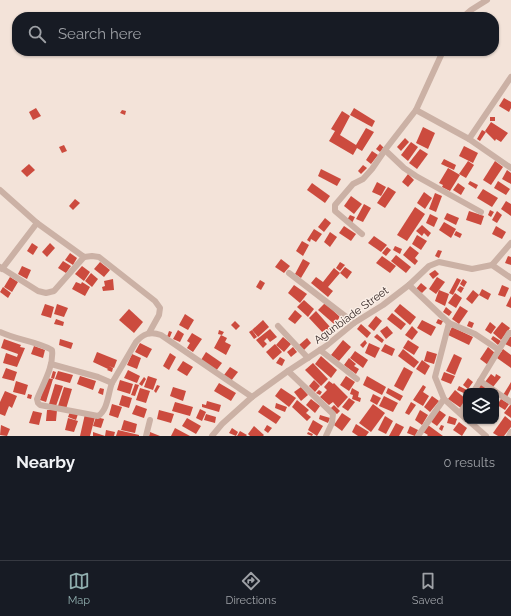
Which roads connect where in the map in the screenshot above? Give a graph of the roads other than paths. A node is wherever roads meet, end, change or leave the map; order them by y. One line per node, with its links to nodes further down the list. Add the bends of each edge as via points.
1 (487, 0): 2 (street)
2 (469, 12)
3 (441, 56): 5 (street)
4 (511, 77): 6 (street)
5 (416, 110): 6 (street); 7 (street)
6 (469, 139): 8 (street)
7 (385, 150): 10 (street, via 416,176); 12 (street, via 372,169 363,179 353,184 335,206 335,211)
8 (511, 168)
9 (0, 190): 11 (street)
10 (481, 212)
11 (37, 223): 14 (street); 16 (street)
12 (362, 234)
13 (511, 244): 15 (street)
14 (84, 257): 16 (street, via 54,291 46,293 38,291); 24 (street, via 99,257 155,301 160,308 159,315)
15 (492, 265): 18 (street); 19 (street, Agunbiade Street, via 472,269 439,262 429,266)
16 (1, 268)
17 (289, 273): 20 (street)
18 (511, 278)
19 (409, 285): 20 (street, Agunbiade Street); 21 (street)
20 (354, 323): 26 (street, Agunbiade Street)
21 (448, 323): 27 (street, via 474,334); 38 (street, via 435,377)
22 (278, 326): 28 (street)
23 (0, 333): 29 (street, via 46,346 52,350)
24 (149, 333): 33 (street, via 136,342); 37 (street, via 161,335)
25 (511, 333): 27 (street)
26 (320, 350): 28 (street, Agunbiade Street); 31 (street)
27 (499, 350): 32 (street)
28 (308, 358): 30 (street, Agunbiade Street)
29 (51, 364): 33 (street); 33 (street, via 37,399 40,405 98,416 103,413)
30 (288, 371): 37 (street, Agunbiade Street); 48 (street, via 332,414 332,423)
31 (357, 379)
32 (480, 380): 34 (street); 35 (street)
33 (112, 383)
34 (476, 388)
35 (492, 388)
36 (499, 393): 39 (street)
37 (252, 397): 47 (street, Agunbiade Street)
38 (444, 399): 41 (street); 49 (street)
39 (511, 402)
40 (463, 409): 41 (street)
41 (460, 414): 42 (street)
42 (463, 416)
43 (150, 420): 46 (street)
44 (472, 424): 50 (street)
45 (511, 432): 51 (street)
46 (146, 436)
47 (212, 436)
48 (326, 436)
49 (418, 436)
50 (486, 436)
51 (509, 436)

